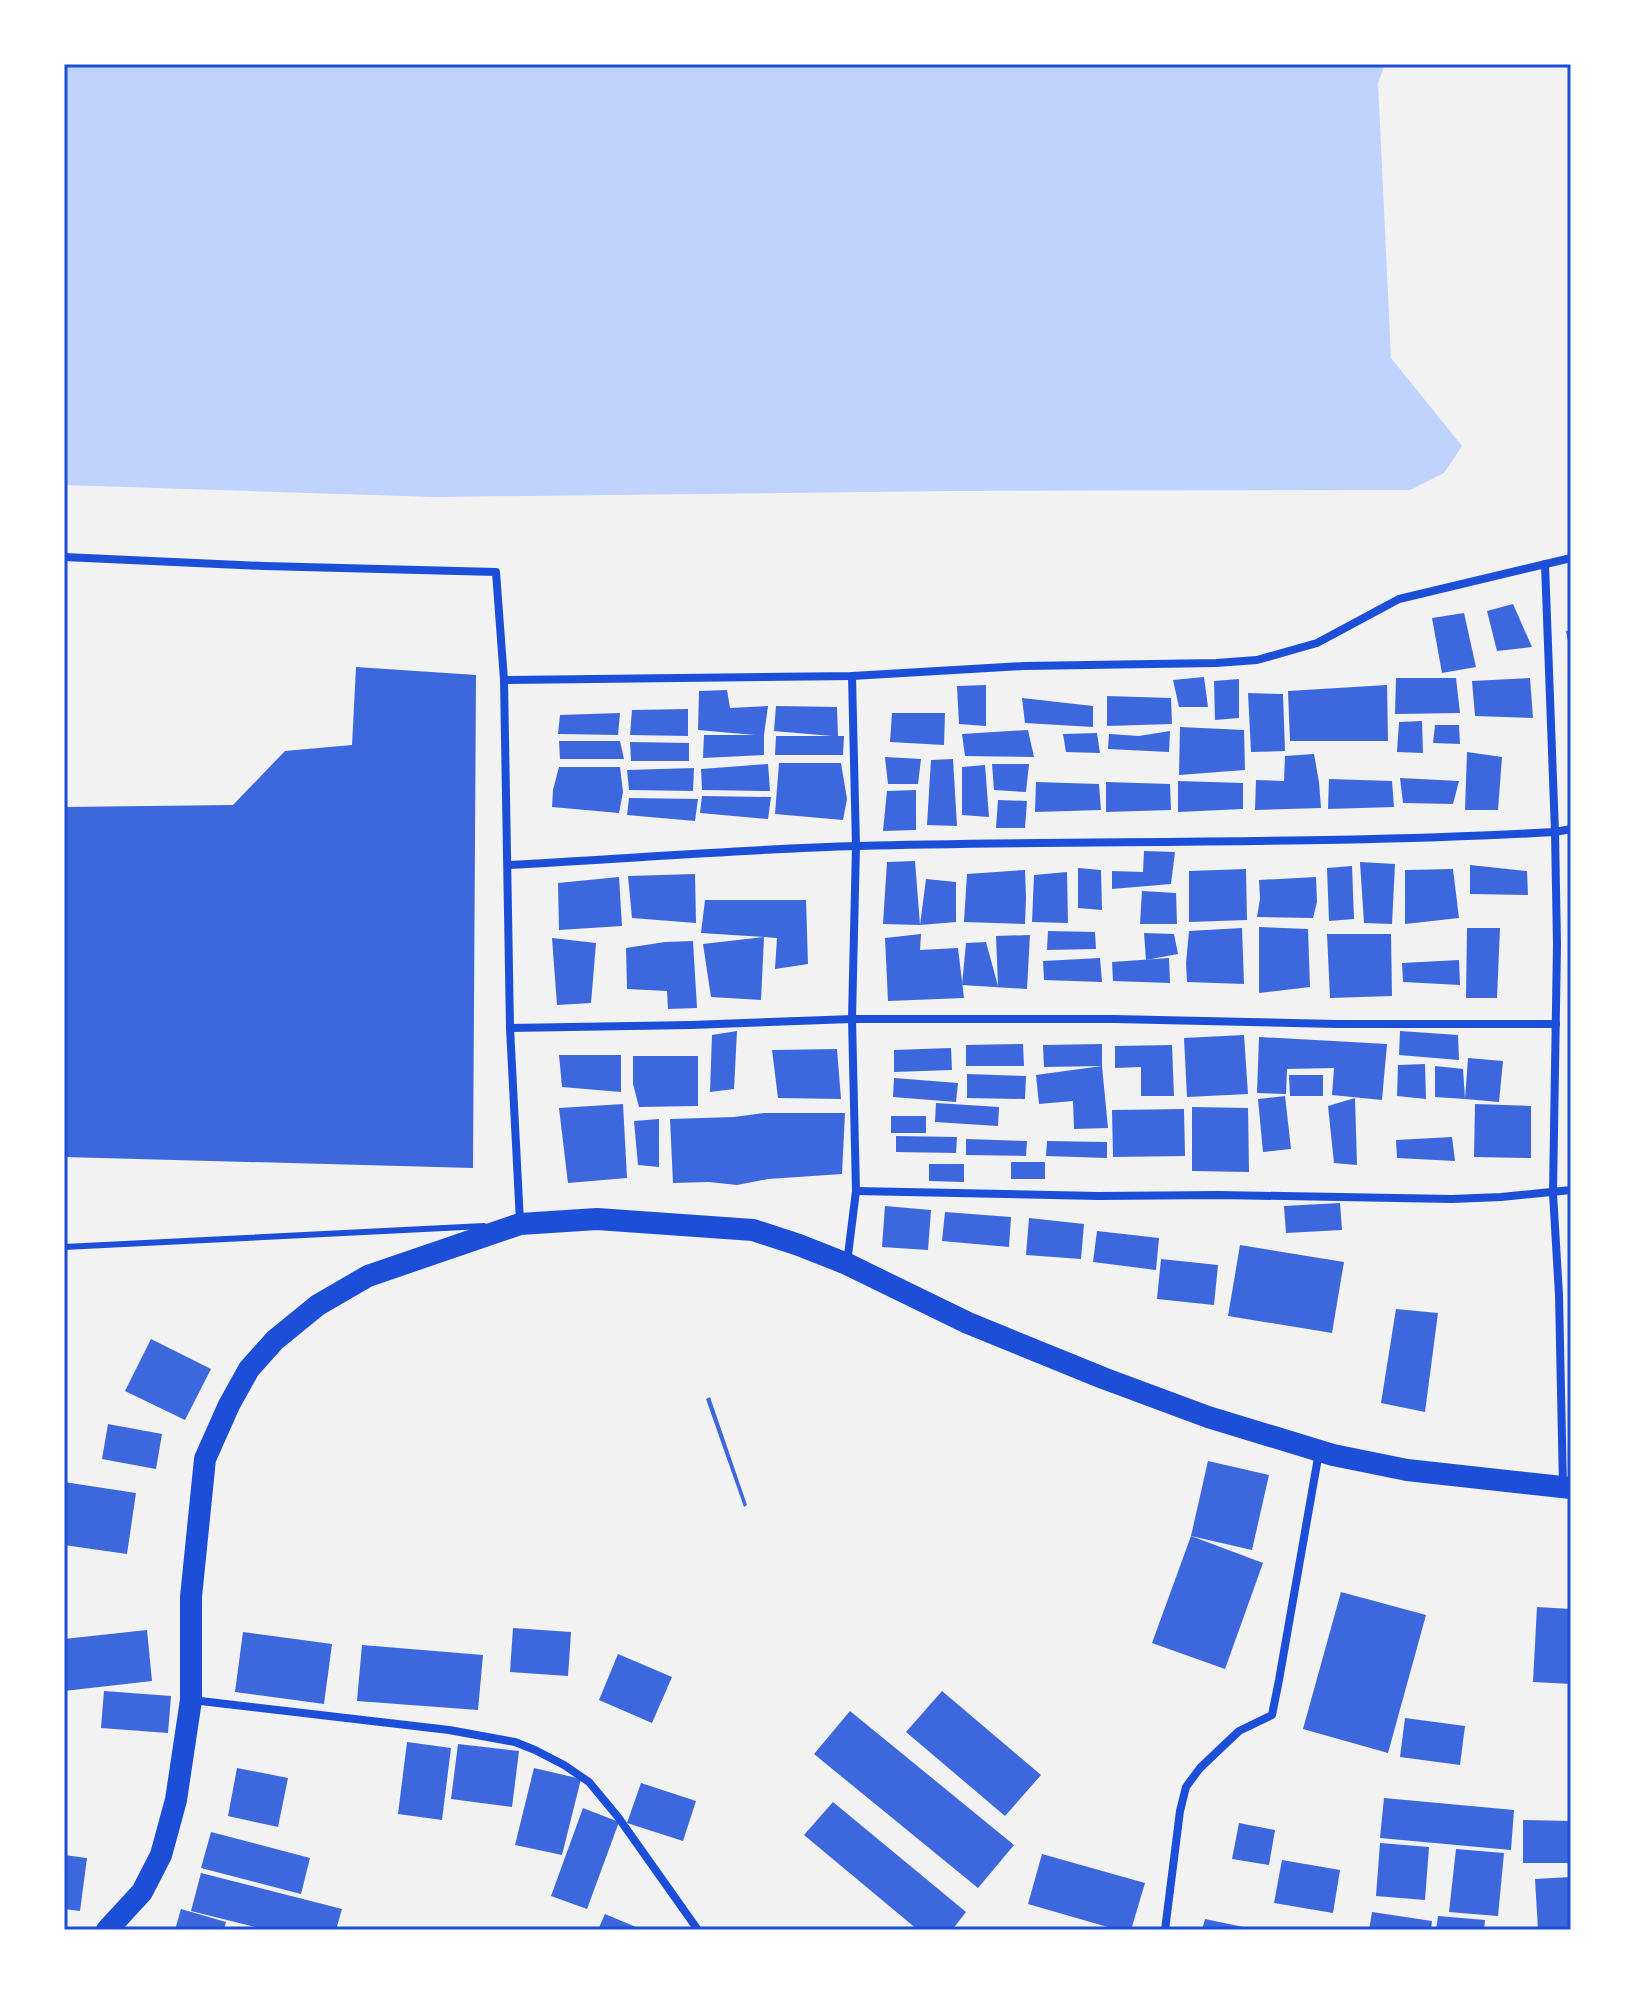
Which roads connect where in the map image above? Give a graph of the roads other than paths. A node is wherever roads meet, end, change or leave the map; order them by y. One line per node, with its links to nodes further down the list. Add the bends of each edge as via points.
1 (64, 557): 5 (street, via 496,572)
2 (1571, 558): 3 (street)
3 (1545, 564): 4 (street, via 1399,599 1317,643 1257,660); 7 (street)
4 (852, 676): 5 (street); 8 (street)
5 (504, 680): 9 (street)
6 (1571, 829): 7 (street)
7 (1555, 832): 8 (street, via 1359,840); 11 (street)
8 (856, 846): 9 (street); 10 (street)
9 (508, 865): 12 (street)
10 (852, 1019): 11 (street); 12 (street); 14 (street)
11 (1556, 1024): 15 (street)
12 (510, 1028): 16 (street)
13 (1571, 1190): 15 (street)
14 (856, 1191): 15 (street, via 1452,1199); 18 (street)
15 (1553, 1193): 20 (street)
16 (520, 1224): 17 (lane); 18 (highway, via 597,1219 753,1230); 21 (highway, via 368,1276 318,1305 249,1369 205,1459 191,1597)
17 (64, 1247)
18 (847, 1264): 19 (highway, via 968,1323 1090,1373)
19 (1319, 1451): 20 (highway, via 1407,1470); 24 (street, via 1272,1715 1239,1731 1186,1787)
20 (1567, 1488)
21 (191, 1700): 22 (highway, via 176,1800 161,1855 142,1892); 23 (street, via 449,1730 535,1750 589,1782)
22 (107, 1930)
23 (698, 1930)
24 (1165, 1930)

